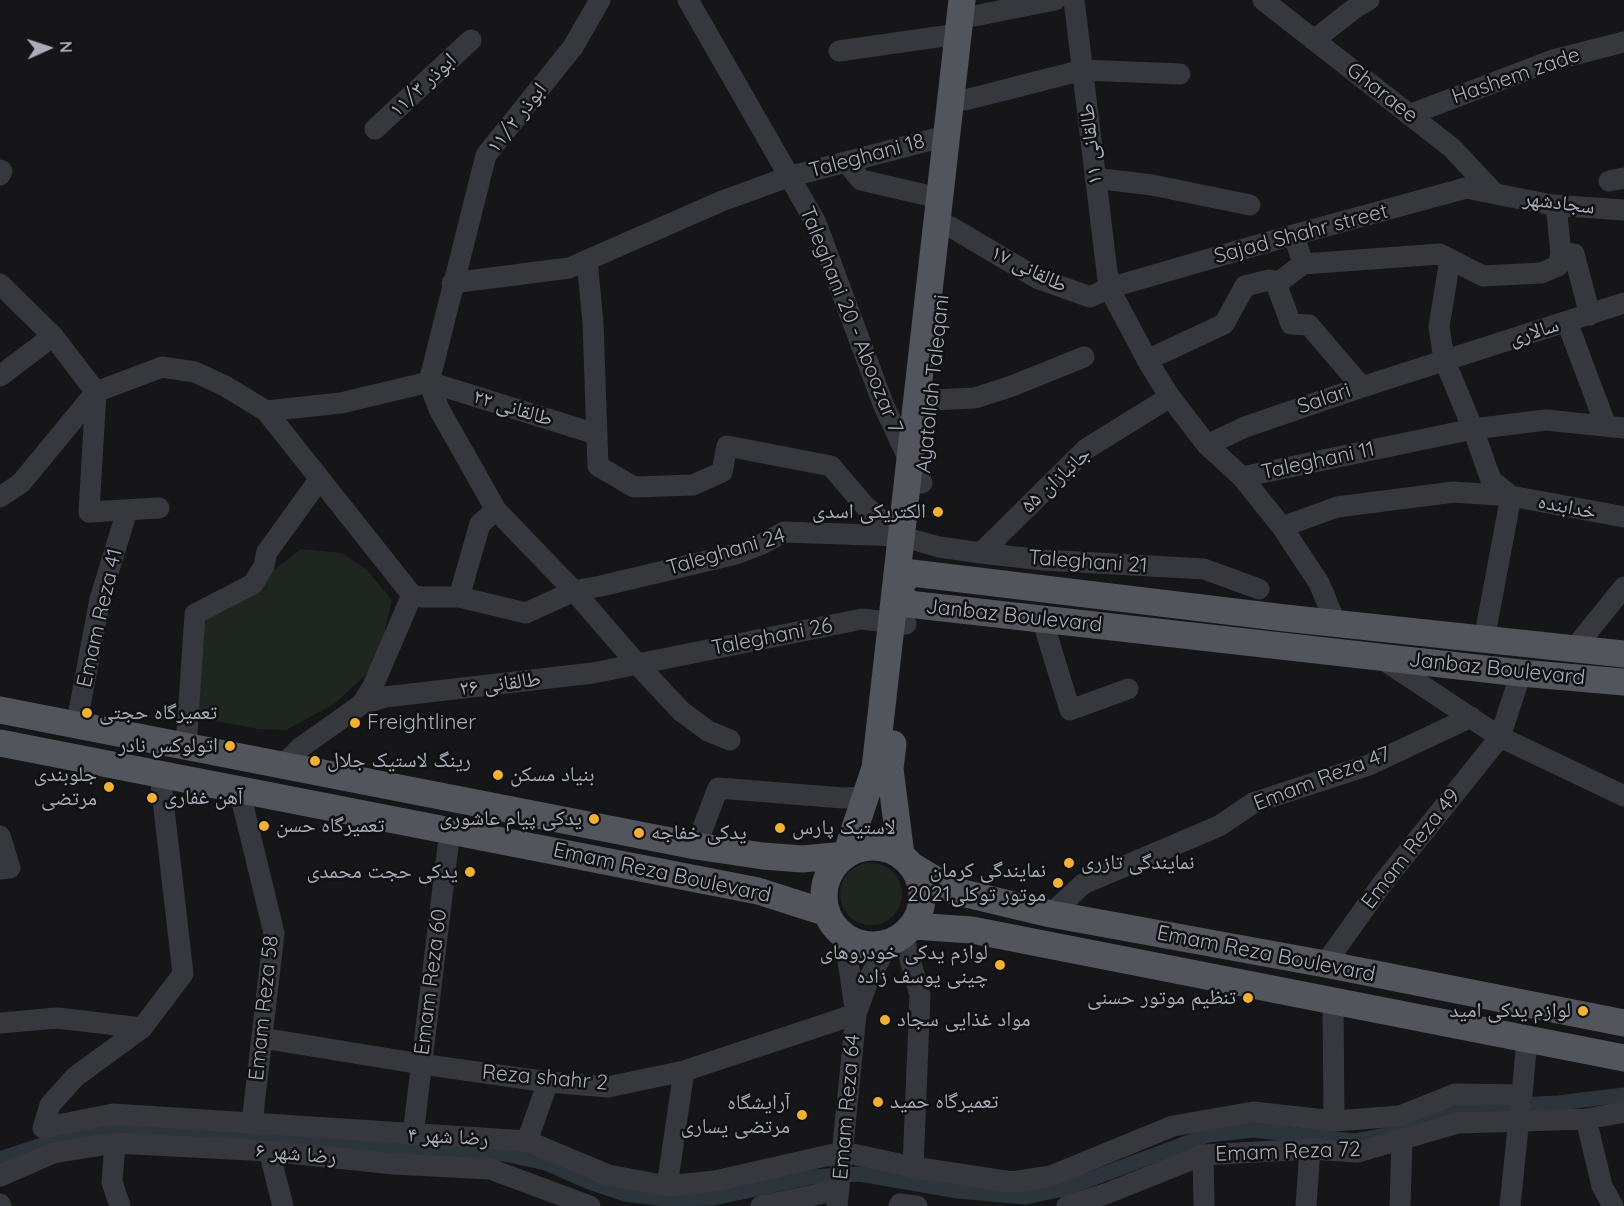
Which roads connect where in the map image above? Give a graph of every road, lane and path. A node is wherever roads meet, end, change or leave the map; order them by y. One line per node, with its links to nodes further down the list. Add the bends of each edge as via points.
1 (600, 0): 35 (street, ابوذر ۱۱/۲, via 573,47 486,155)
2 (688, 0): 21 (street, Taleghani 20 - Aboozar 7)
3 (1055, 0): 7 (street)
4 (1074, 0): 12 (street, طالقانی ۱۱)
5 (1263, 0): 9 (street, Gharaee)
6 (1369, 0): 9 (street)
7 (968, 12): 11 (street); 14 (main road, Ayatollah Taleqani); 17 (main road, Ayatollah Taleqani)
8 (471, 40): 16 (street, ابوذر ۱۱/۳)
9 (1314, 40): 15 (street, Gharaee)
10 (1624, 42): 15 (street, Hashem zade, via 1553,60)
11 (839, 51)
12 (1083, 70): 13 (street); 14 (street); 22 (street, طالقانی ۱۱)
13 (1180, 74)
14 (965, 100): 28 (main road, Ayatollah Taleqani)
15 (1409, 114): 23 (street, Gharaee, via 1452,148)
16 (375, 129)
17 (946, 136): 18 (street, Taleghani 18); 24 (main road, Ayatollah Taleqani)
18 (846, 162): 21 (street, Taleghani 18); 24 (street, via 861,180)
19 (0, 170): 20 (street)
20 (0, 175)
21 (788, 177): 32 (street, Taleghani 18, via 722,201); 56 (street, Taleghani 20 - Aboozar 7, via 816,223 884,406)
22 (1095, 178): 25 (street); 37 (street, طالقانی ۱۱)
23 (1494, 193): 26 (street, سجادشهر); 29 (street, Sajad Shahr street, via 1466,188)
24 (939, 198): 56 (main road, Ayatollah Taleqani)
25 (1250, 205)
26 (1556, 205): 27 (street, سجادشهر); 30 (street)
27 (1624, 210)
28 (951, 227): 37 (street, طالقانی ۱۷, via 1037,278 1090,297); 50 (main road, Ayatollah Taleqani)
29 (1294, 235): 33 (street); 37 (street, Sajad Shahr street)
30 (1561, 253): 31 (street, via 1558,266 1541,273 1483,276); 39 (street, via 1574,254)
31 (1450, 259): 33 (street, via 1440,254); 43 (street, via 1439,327)
32 (587, 260): 35 (street, Taleghani 18, via 569,268); 54 (street)
33 (1303, 264): 34 (street)
34 (1280, 282): 44 (street, via 1269,280 1245,286 1224,324); 47 (street, via 1277,286 1292,324 1309,325)
35 (452, 283): 46 (street, ابوذر ۱۱/۲)
36 (0, 284): 41 (street)
37 (1109, 288): 44 (street, Taleghani 11)
38 (1624, 303): 39 (street, سالاری)
39 (1590, 315): 40 (street, سالاری)
40 (1567, 322): 43 (street, سالاری); 52 (street)
41 (53, 336): 45 (street); 48 (street)
42 (1084, 357): 50 (street, via 975,398)
43 (1444, 359): 47 (street, Salari); 53 (street)
44 (1147, 360): 49 (street, Taleghani 11)
45 (0, 376)
46 (429, 382): 51 (street, via 341,403); 54 (street, طالقانی ۲۲); 62 (street, via 438,409)
47 (1362, 387): 55 (street, Salari, via 1245,427)
48 (96, 392): 51 (street, via 162,367 195,372); 60 (street, via 21,483); 63 (street, via 89,512)
49 (1170, 397): 55 (street, Taleghani 11); 67 (street, جانبازان ۵۵, via 1086,449)
50 (932, 400): 56 (main road, Ayatollah Taleqani)
51 (266, 411): 58 (street)
52 (1615, 427): 53 (street, Taleghani 11, via 1546,420)
53 (1473, 429): 57 (street, Taleghani 11); 59 (street, via 1491,480)
54 (597, 434): 66 (street, via 598,466 634,487 693,485 722,472 727,446 831,466 864,505)
55 (1207, 445): 57 (street, Taleghani 11)
56 (916, 473): 66 (main road, Ayatollah Taleqani)
57 (1242, 477): 65 (street)
58 (319, 480): 72 (street); 93 (street, via 267,552 253,584 195,614)
59 (1511, 496): 64 (street, خدابنده); 65 (street, خدابنده, via 1454,492 1337,507); 78 (street)
60 (0, 497)
61 (159, 508): 63 (street)
62 (496, 510): 71 (street); 73 (street, via 480,524)
63 (127, 511): 89 (street, Emam Reza 41, via 100,599)
64 (1624, 517)
65 (1282, 527): 77 (street, via 1319,582)
66 (908, 539): 67 (street, Taleghani 21); 71 (street, Taleghani 24, via 784,532 736,554); 74 (main road, Ayatollah Taleqani)
67 (981, 553): 70 (street, Taleghani 21, via 1204,569)
68 (987, 581): 74 (main road, Janbaz Boulevard); 75 (main road); 77 (main road, Janbaz Boulevard)
69 (1624, 587): 79 (street)
70 (1259, 589)
71 (574, 591): 73 (street, Taleghani 24, via 526,613); 82 (street)
72 (412, 594): 73 (street, Taleghani 24); 86 (street)
73 (459, 597)
74 (903, 602): 75 (main road, Janbaz Boulevard); 82 (street, Taleghani 26, via 862,619); 95 (main road, Ayatollah Taleqani)
75 (982, 612): 76 (main road, Janbaz Boulevard)
76 (1042, 619): 81 (main road, Janbaz Boulevard); 85 (street, via 1070,710)
77 (1336, 624): 78 (main road, Janbaz Boulevard)
78 (1484, 640): 79 (main road, Janbaz Boulevard)
79 (1573, 650): 80 (main road, Janbaz Boulevard)
80 (1624, 654)
81 (1379, 657): 83 (main road, Janbaz Boulevard); 88 (street)
82 (638, 665): 86 (street, طالقانی ۲۶, via 385,697); 91 (street, via 693,722)
83 (1521, 673): 84 (main road, Janbaz Boulevard); 90 (street)
84 (1624, 682)
85 (1128, 690)
86 (362, 704): 94 (street, via 300,748)
87 (0, 710): 89 (main road, Emam Reza Boulevard)
88 (1471, 717): 90 (street); 110 (street, Emam Reza 47, via 1369,765 1253,803 1219,826 1083,884)
89 (76, 727): 93 (main road, Emam Reza Boulevard)
90 (1500, 737): 98 (street); 114 (street, Emam Reza 49, via 1382,884)
91 (730, 740)
92 (0, 743): 96 (main road, Emam Reza Boulevard)
93 (186, 747): 94 (main road, Emam Reza Boulevard)
94 (282, 766): 102 (main road, Emam Reza Boulevard)
95 (883, 768): 99 (main road); 105 (main road)
96 (160, 774): 97 (main road, Emam Reza Boulevard); 119 (street, via 183,974)
97 (239, 789): 100 (main road, Emam Reza Boulevard); 120 (street, Emam Reza 58, via 274,933)
98 (1624, 796)
99 (866, 797): 102 (street, via 718,788); 103 (main road)
100 (450, 830): 107 (main road, Emam Reza Boulevard); 123 (street, Emam Reza 60)
101 (0, 836): 106 (street)
102 (696, 846): 104 (main road, Emam Reza Boulevard)
103 (846, 855): 104 (main road, Emam Reza Boulevard, via 802,859); 105 (main road, via 879,847); 109 (main road, via 827,880)
104 (763, 856): 107 (main road, via 768,875)
105 (907, 861): 108 (main road, Emam Reza Boulevard, via 954,891); 112 (main road, via 922,890 919,915)
106 (5, 868)
107 (758, 891): 109 (main road, Emam Reza Boulevard)
108 (980, 898): 110 (main road, Emam Reza Boulevard); 111 (main road, via 973,912)
109 (827, 913): 113 (main road)
110 (1051, 914): 114 (main road, Emam Reza Boulevard)
111 (972, 930): 112 (main road, Emam Reza Boulevard); 115 (main road, Emam Reza Boulevard)
112 (902, 934): 113 (main road, via 875,945 859,943); 116 (street, via 870,978); 140 (street, via 920,995)
113 (844, 935): 116 (street)
114 (1325, 964): 118 (main road, Emam Reza Boulevard)
115 (1333, 1000): 121 (main road, Emam Reza Boulevard); 129 (street)
116 (857, 1011): 124 (street, Reza shahr 2); 138 (street, Emam Reza 64)
117 (0, 1023): 119 (street, via 57,1018)
118 (1624, 1023)
119 (141, 1028): 131 (street, رضا شهر ۴, via 75,1077 50,1105 44,1128 113,1114)
120 (262, 1038): 123 (street, Reza shahr 2); 131 (street, Emam Reza 58)
121 (1527, 1039): 122 (main road, Emam Reza Boulevard); 126 (street)
122 (1624, 1058)
123 (421, 1064): 125 (street, Reza shahr 2); 132 (street, Emam Reza 60)
124 (684, 1071): 125 (street, Reza shahr 2, via 608,1087); 142 (street)
125 (548, 1082): 133 (street)
126 (1522, 1095): 129 (street, via 1455,1094 1400,1116); 130 (street)
127 (1624, 1112): 128 (street, Emam Reza 72)
128 (1586, 1119): 130 (street, Emam Reza 72); 154 (street, via 1602,1186)
129 (1334, 1121): 140 (street, via 1253,1112 1173,1126 1051,1176 1012,1182)
130 (1519, 1121): 134 (street, Emam Reza 72, via 1458,1123); 153 (street)
131 (252, 1123): 132 (street, رضا شهر ۴)
132 (413, 1135): 133 (street, رضا شهر ۴)
133 (526, 1141): 142 (street, رضا شهر ۴, via 608,1175)
134 (1402, 1141): 136 (street, Emam Reza 72, via 1358,1152); 152 (street)
135 (115, 1143): 137 (street, رضا شهر ۶); 141 (street, رضا شهر ۶, via 53,1153); 145 (street, via 112,1182)
136 (1310, 1149): 139 (street, Emam Reza 72); 151 (street)
137 (269, 1151): 146 (street); 147 (street, رضا شهر ۶, via 490,1169)
138 (843, 1152): 140 (street); 142 (street, رضا شهر ۴, via 715,1181); 143 (street, Emam Reza 64)
139 (1203, 1155): 144 (street, Emam Reza 72); 150 (street)
140 (913, 1167)
141 (0, 1176)
142 (668, 1186)
143 (838, 1198): 148 (street)
144 (1108, 1200): 149 (street, Emam Reza 72)
145 (120, 1206)
146 (283, 1206)
147 (590, 1206)
148 (761, 1206)
149 (1067, 1206)
150 (1204, 1206)
151 (1306, 1206)
152 (1400, 1206)
153 (1510, 1206)
154 (1613, 1206)

